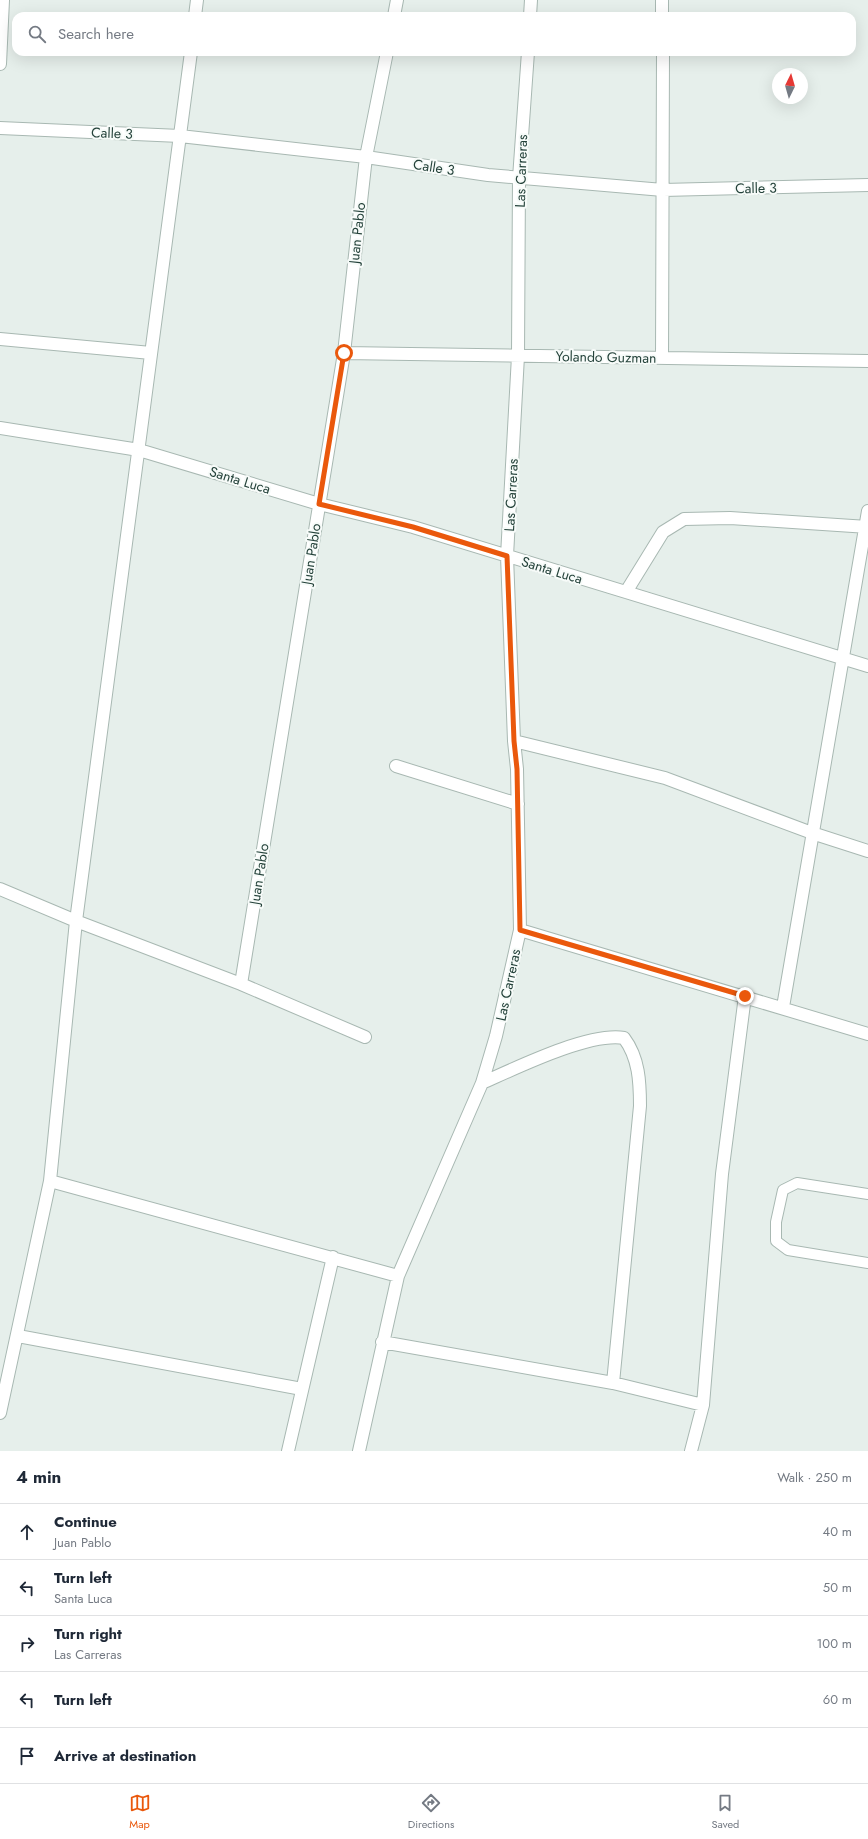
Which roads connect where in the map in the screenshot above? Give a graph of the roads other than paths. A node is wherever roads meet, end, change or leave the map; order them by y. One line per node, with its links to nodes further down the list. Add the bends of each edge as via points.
1 (3, 0): 14 (street)
2 (197, 0): 6 (street)
3 (397, 0): 7 (street)
4 (531, 0): 8 (street)
5 (662, 0): 9 (street)
6 (196, 12)
7 (395, 12)
8 (530, 12)
9 (662, 12)
10 (190, 56): 16 (street)
11 (386, 56): 17 (street, Juan Pablo)
12 (528, 56): 18 (street, Las Carreras)
13 (662, 56): 20 (street)
14 (0, 64)
15 (0, 128): 16 (street, Calle 3)
16 (180, 136): 17 (street, Calle 3); 22 (street)
17 (366, 157): 18 (street, Calle 3); 23 (street, Juan Pablo)
18 (519, 178): 20 (street, Calle 3); 24 (street, Las Carreras)
19 (868, 185): 20 (street, Calle 3)
20 (663, 190): 25 (street)
21 (0, 339): 22 (street)
22 (151, 353): 28 (street)
23 (344, 353): 24 (street, Yolando Guzman); 29 (street, Juan Pablo)
24 (518, 356): 25 (street, Yolando Guzman); 32 (street, Las Carreras)
25 (662, 358): 26 (street, Yolando Guzman)
26 (868, 361)
27 (0, 428): 28 (street, Santa Luca)
28 (139, 450): 29 (street, Santa Luca); 42 (street)
29 (319, 504): 32 (street, Santa Luca, via 413,527); 44 (street, Juan Pablo)
30 (868, 511): 31 (street)
31 (867, 527): 33 (street, via 730,518 684,519 663,532); 34 (street)
32 (507, 556): 33 (street, Santa Luca); 36 (street, Las Carreras)
33 (626, 592): 34 (street, Santa Luca)
34 (844, 658): 35 (street, Santa Luca); 39 (street)
35 (868, 666)
36 (514, 741): 38 (street, Las Carreras); 39 (street, via 665,778)
37 (396, 766): 38 (street)
38 (518, 804): 43 (street, Las Carreras)
39 (812, 833): 40 (street); 46 (street)
40 (868, 851)
41 (0, 889): 42 (street)
42 (76, 921): 44 (street); 50 (street)
43 (520, 930): 45 (street); 49 (street, Las Carreras, via 496,1036)
44 (241, 984): 48 (street)
45 (745, 996): 46 (street); 59 (street, via 722,1174)
46 (783, 1007): 47 (street)
47 (868, 1034)
48 (365, 1037)
49 (482, 1083): 54 (street, Las Carreras); 57 (street, via 571,1046 613,1036 624,1038 630,1046 638,1067 640,1106)
50 (50, 1181): 52 (street); 55 (street)
51 (868, 1194): 53 (lane, via 797,1183 784,1190 776,1222 776,1241 788,1250)
52 (333, 1257): 54 (street); 58 (street)
53 (868, 1263)
54 (398, 1276): 56 (street, Las Carreras)
55 (18, 1336): 58 (street); 60 (street)
56 (382, 1342): 57 (street); 62 (street, Las Carreras)
57 (613, 1383): 59 (street)
58 (302, 1389): 61 (street)
59 (703, 1406): 63 (street)
60 (0, 1413)
61 (288, 1451)
62 (359, 1451)
63 (691, 1451)

